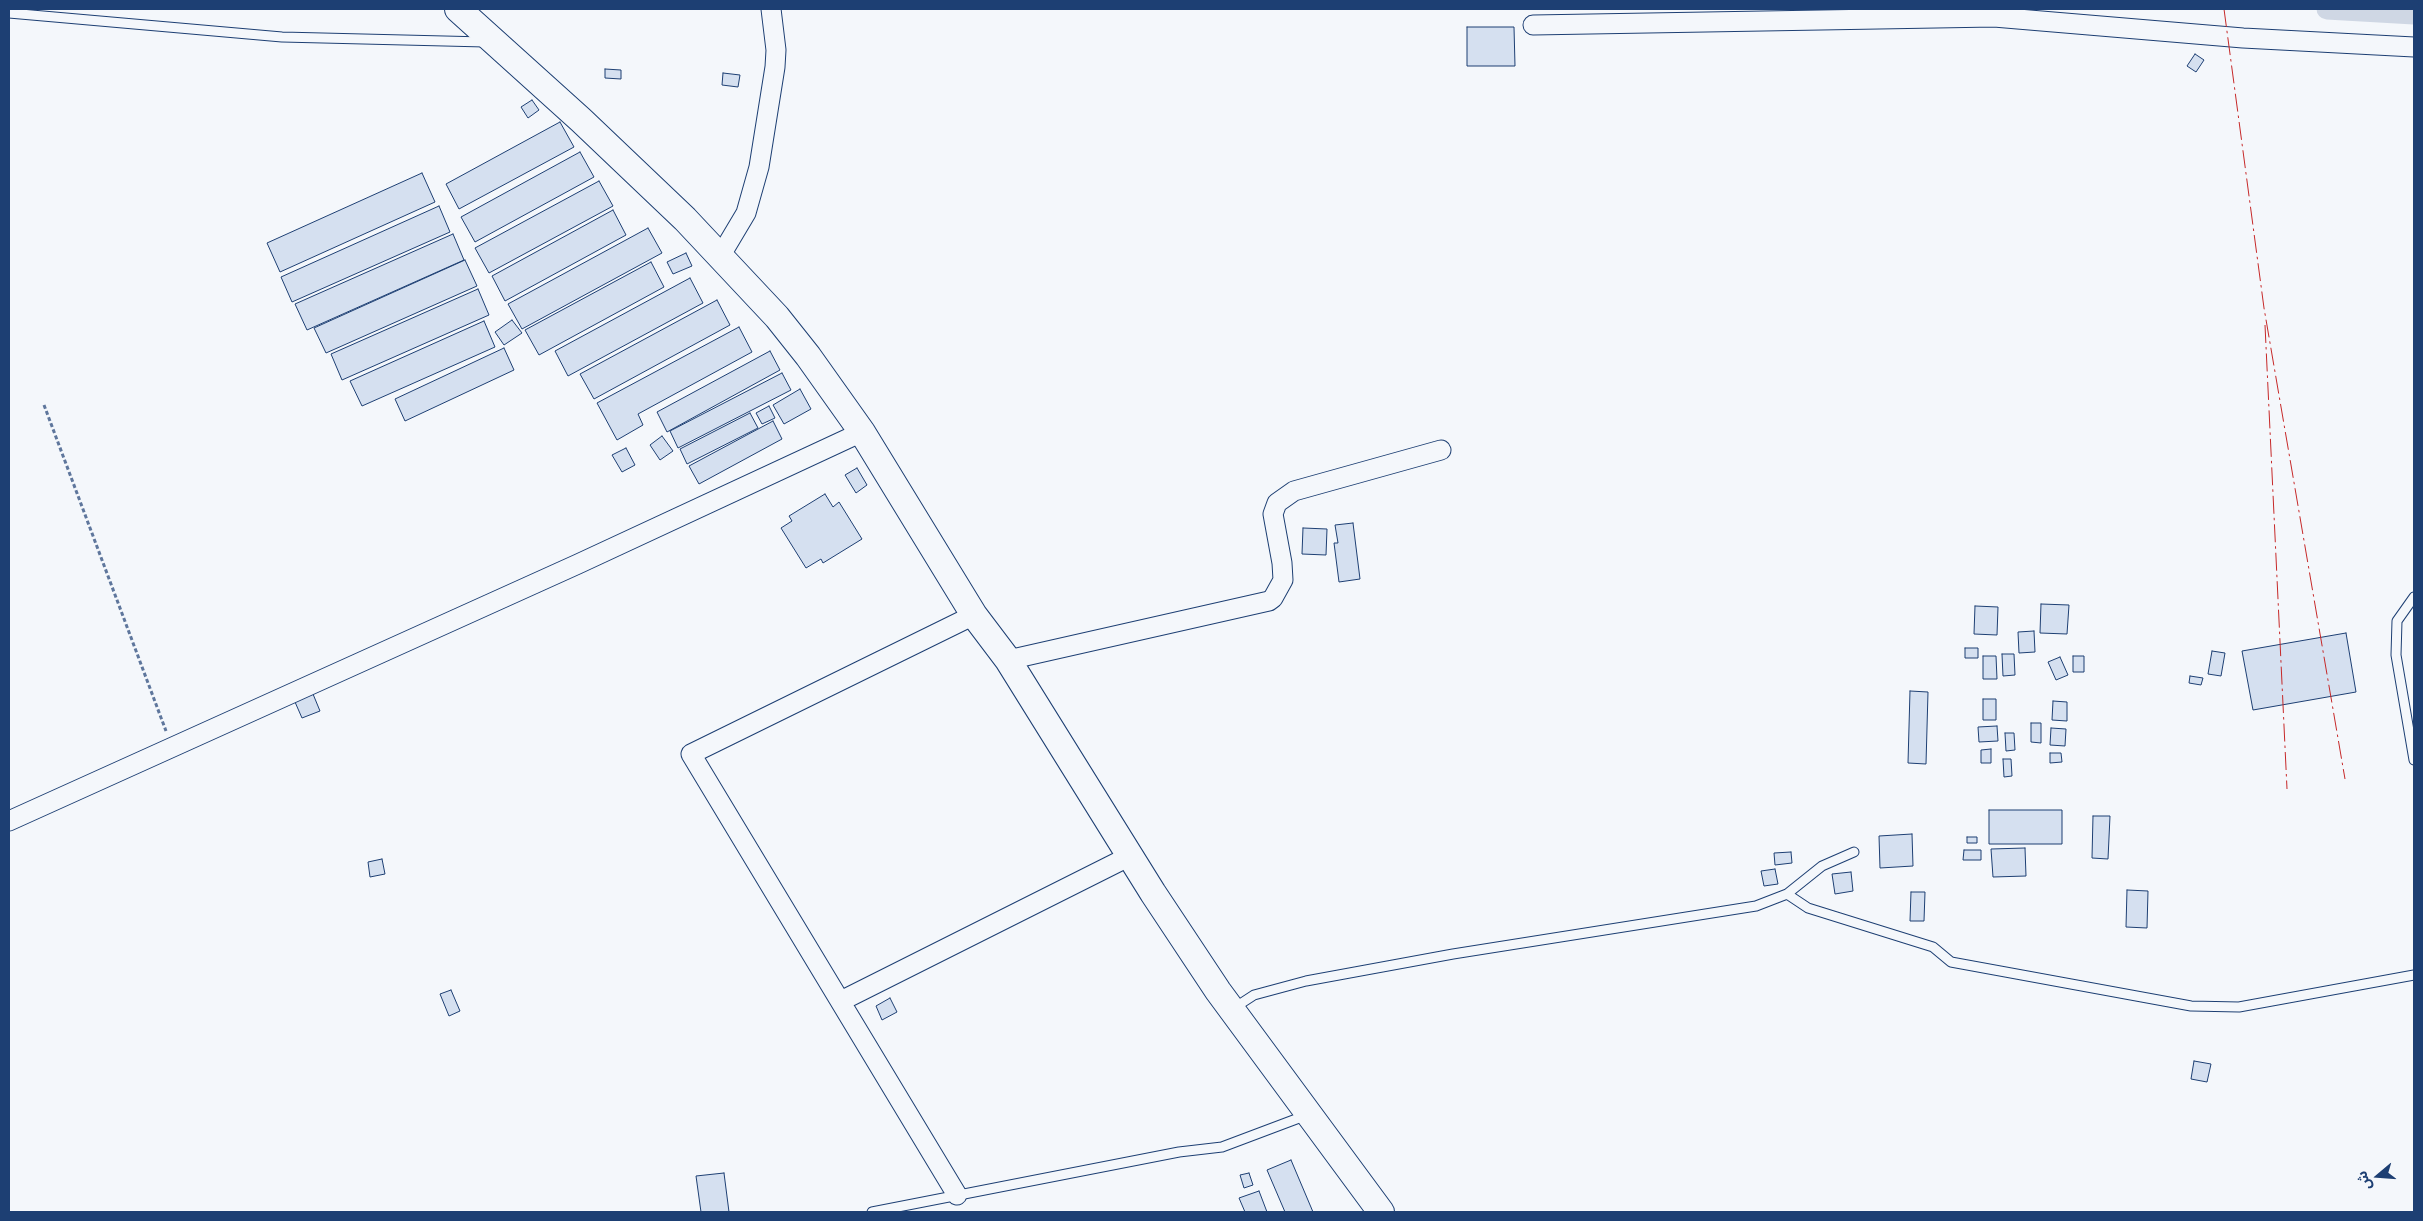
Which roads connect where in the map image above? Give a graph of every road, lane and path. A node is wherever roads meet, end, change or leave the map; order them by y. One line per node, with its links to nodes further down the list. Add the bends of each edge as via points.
1 (458, 9): 5 (main road)
2 (771, 9): 7 (street, via 775,67 759,167 746,213)
3 (9, 13): 5 (lane, via 282,37)
4 (1533, 25): 6 (street, via 1994,17)
5 (493, 42): 7 (main road, via 581,120)
6 (2414, 48)
7 (721, 255): 9 (main road, via 793,336)
8 (44, 404): 14 (path)
9 (862, 432): 12 (main road); 14 (street)
10 (1441, 450): 13 (street, via 1294,491 1277,503 1273,514 1283,580 1269,601)
11 (2414, 597): 15 (lane, via 2397,621 2396,656)
12 (974, 615): 13 (main road); 21 (street, via 691,754)
13 (1008, 660): 18 (main road)
14 (173, 748): 16 (street)
15 (2414, 760)
16 (9, 822)
17 (1854, 852): 19 (lane, via 1822,866)
18 (1130, 856): 21 (street); 22 (main road)
19 (1787, 894): 20 (lane, via 1808,908 1933,947 1951,962 2191,1006 2240,1007); 22 (lane, via 1756,906 1306,981 1254,995)
20 (2414, 975)
21 (841, 1001): 24 (street)
22 (1232, 1010): 23 (main road)
23 (1308, 1115): 24 (lane, via 1222,1147 1179,1152); 26 (main road)
24 (957, 1195): 25 (lane)
25 (872, 1212)
26 (1381, 1212)

